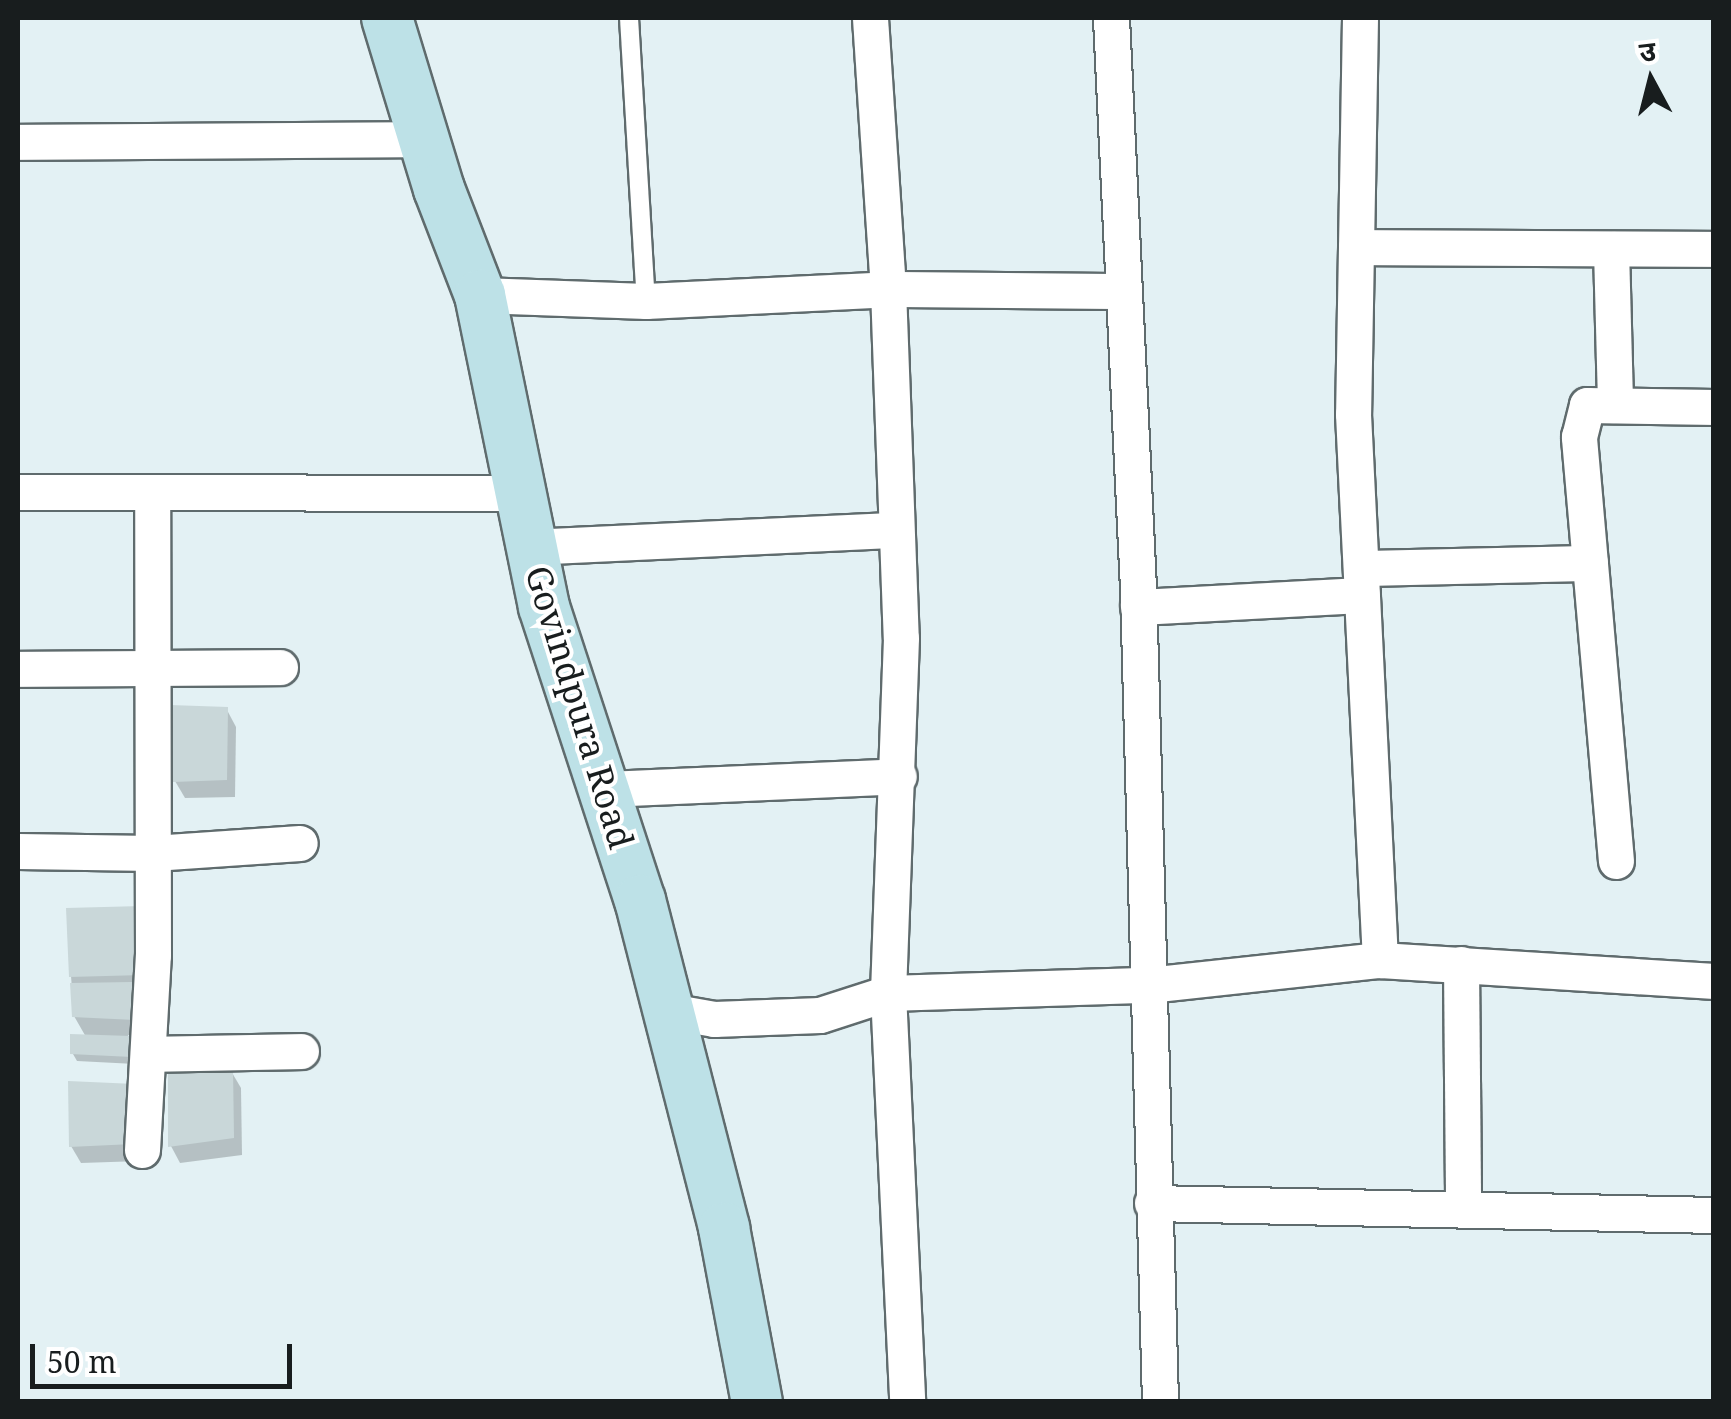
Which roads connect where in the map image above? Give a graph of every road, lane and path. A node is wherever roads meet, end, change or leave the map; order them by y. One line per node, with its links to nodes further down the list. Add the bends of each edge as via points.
1 (387, 18): 6 (street, Govindpura Road)
2 (629, 18): 14 (lane)
3 (870, 18): 11 (street)
4 (1112, 18): 12 (street)
5 (1360, 18): 8 (street)
6 (424, 140): 7 (street); 13 (street, Govindpura Road)
7 (18, 142)
8 (1356, 247): 9 (street); 23 (street, via 1353,414)
9 (1611, 249): 10 (street); 15 (street)
10 (1714, 249)
11 (888, 289): 12 (street); 14 (street); 20 (street)
12 (1123, 290): 24 (street)
13 (480, 295): 14 (street); 19 (street, Govindpura Road)
14 (646, 301)
15 (1615, 406): 16 (street); 22 (street, via 1587,405 1579,437)
16 (1714, 407)
17 (18, 492): 18 (street)
18 (152, 492): 19 (street); 27 (street)
19 (518, 493): 21 (street, Govindpura Road)
20 (895, 530): 21 (street); 28 (street)
21 (530, 547): 29 (street, Govindpura Road)
22 (1590, 563): 23 (street); 33 (street)
23 (1361, 582): 24 (street); 34 (street)
24 (1138, 607): 37 (street)
25 (280, 667): 27 (street)
26 (18, 669): 27 (street)
27 (153, 670): 32 (street)
28 (899, 776): 29 (street); 38 (street)
29 (606, 789): 39 (street, Govindpura Road)
30 (300, 843): 32 (street)
31 (18, 852): 32 (street)
32 (152, 853): 41 (street)
33 (1616, 860)
34 (1380, 960): 35 (street); 37 (street)
35 (1461, 964): 36 (street); 44 (street)
36 (1714, 981)
37 (1148, 985): 38 (street); 43 (street)
38 (888, 993): 39 (street, via 820,1015 714,1019); 47 (street)
39 (668, 1011): 46 (street, Govindpura Road, via 724,1228)
40 (302, 1051): 41 (street)
41 (148, 1054): 42 (street)
42 (142, 1150)
43 (1152, 1203): 44 (street); 48 (street)
44 (1464, 1208): 45 (street)
45 (1714, 1215)
46 (756, 1402)
47 (907, 1402)
48 (1160, 1402)

